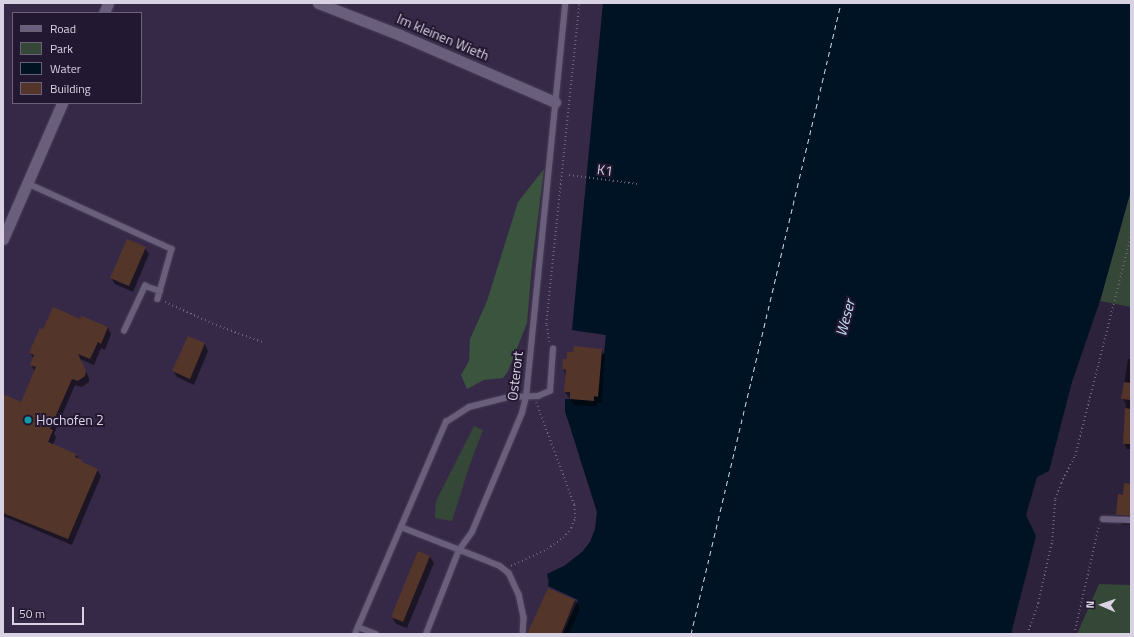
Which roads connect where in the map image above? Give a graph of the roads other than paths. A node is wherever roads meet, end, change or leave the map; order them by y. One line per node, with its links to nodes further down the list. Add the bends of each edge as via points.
1 (318, 3): 3 (street, Im kleinen Wieth, via 400,35)
2 (565, 3): 3 (lane, Osterort)
3 (555, 102): 11 (lane, Osterort)
4 (62, 104): 5 (street)
5 (27, 183): 6 (street); 7 (lane, via 172,249)
6 (3, 238)
7 (160, 291): 8 (lane); 9 (lane, via 145,286)
8 (158, 299)
9 (124, 331)
10 (553, 349): 11 (lane, via 550,391)
11 (526, 397): 14 (lane, via 509,397 469,407 446,422); 15 (lane, Osterort, via 522,413 472,532)
12 (1103, 518): 13 (lane)
13 (1131, 520)
14 (401, 527): 15 (lane); 16 (lane)
15 (459, 550): 19 (lane, Osterort); 20 (lane, via 483,558 509,573 519,594 524,617)
16 (358, 627): 17 (lane); 18 (lane)
17 (355, 634)
18 (376, 634)
19 (426, 634)
20 (523, 634)

